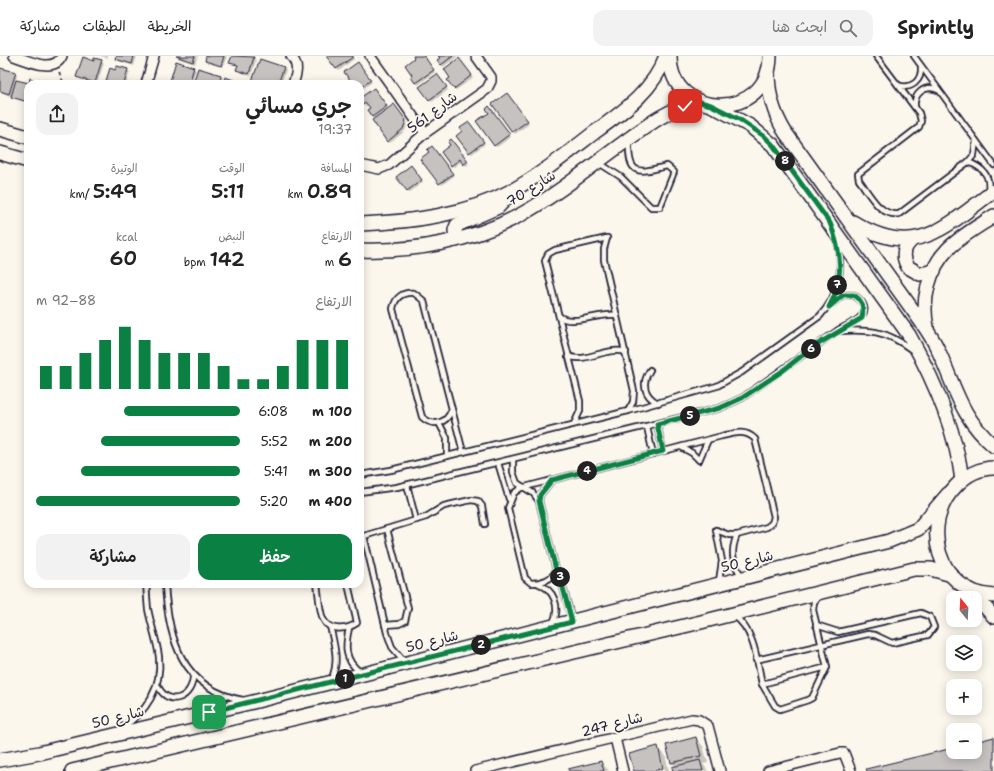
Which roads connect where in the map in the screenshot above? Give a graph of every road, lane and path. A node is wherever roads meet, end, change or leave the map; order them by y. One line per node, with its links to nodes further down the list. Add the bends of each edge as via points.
1 (14, 56): 10 (street, via 43,65 50,65)
2 (154, 56): 14 (street)
3 (291, 56): 15 (street, via 297,65)
4 (370, 56): 21 (street)
5 (476, 56): 21 (street, شارع 561, via 491,77 487,89)
6 (666, 56): 31 (main road, شارع 70, via 661,70 640,97)
7 (670, 56): 18 (main road, via 676,80 690,97)
8 (876, 56): 16 (lane)
9 (914, 56): 12 (lane)
10 (59, 59): 13 (path)
11 (771, 61): 18 (main road, شارع 70, via 762,84 746,98 726,106); 34 (main road, via 770,99 778,120)
12 (920, 65): 16 (lane, via 920,76 916,82 905,87); 17 (lane)
13 (63, 80)
14 (147, 80)
15 (295, 80)
16 (898, 85): 19 (lane)
17 (939, 91): 19 (lane, via 932,88 920,92 916,98); 24 (lane)
18 (706, 104): 23 (main road, شارع 70, via 672,111); 35 (main road, via 739,119 764,136)
19 (915, 108): 28 (lane, via 920,117 919,127 858,174 882,210 899,214)
20 (0, 129): 22 (main road)
21 (425, 133): 30 (street, شارع 561, via 383,168)
22 (24, 136)
23 (629, 139): 27 (main road, شارع 70); 27 (lane, via 628,156 636,169 641,172 667,166 674,172 660,206 652,207 621,177)
24 (976, 142): 28 (lane, via 976,150); 29 (lane)
25 (0, 153): 26 (main road)
26 (24, 160)
27 (598, 162): 37 (main road, شارع 70, via 522,214 497,226)
28 (968, 162): 32 (lane, via 979,166 987,175)
29 (994, 165)
30 (364, 166)
31 (513, 190): 36 (main road, شارع 70, via 443,216); 37 (main road, via 510,197 498,207 457,225)
32 (989, 194): 38 (main road, via 934,234)
33 (994, 216): 40 (main road, via 949,248)
34 (851, 221): 38 (main road, via 886,237); 45 (main road)
35 (830, 223): 41 (lane, via 839,249 840,263 836,292); 48 (main road, via 908,335)
36 (364, 224)
37 (456, 240): 39 (main road, شارع 70, via 423,247)
38 (912, 240): 40 (main road, via 906,246 904,254 908,267 920,274)
39 (364, 250)
40 (934, 271): 45 (main road, via 925,306)
41 (829, 307): 44 (lane, via 838,298 848,294 858,298 864,309 862,318); 50 (lane, via 742,372 717,386)
42 (617, 315): 43 (lane, via 602,314 571,321); 43 (lane, via 604,260 607,238 555,250 546,257); 46 (lane)
43 (559, 316): 47 (lane)
44 (837, 331): 48 (lane, via 876,331 899,340); 55 (lane, via 742,398 720,408)
45 (929, 333): 58 (main road, via 939,350 962,409 973,425)
46 (626, 352): 47 (lane, via 614,350 577,358); 52 (lane, via 634,391 633,402)
47 (568, 356): 54 (lane, via 580,406 579,416)
48 (921, 358): 69 (main road, via 955,442)
49 (650, 370): 50 (lane, via 644,386 649,397)
50 (658, 403): 52 (lane)
51 (451, 411): 53 (lane, via 447,419); 53 (lane, via 424,301 418,294 405,293 396,301 393,309 422,417); 61 (lane)
52 (628, 411): 54 (lane)
53 (438, 423): 63 (lane, via 447,438)
54 (574, 424): 61 (lane)
55 (657, 424): 56 (lane); 60 (lane)
56 (647, 427): 62 (lane); 64 (lane)
57 (709, 439): 59 (lane); 59 (lane, via 699,460); 79 (lane, via 742,432 755,439 774,517 767,527)
58 (994, 446)
59 (680, 447): 60 (lane)
60 (663, 451): 62 (lane)
61 (463, 452): 63 (lane)
62 (652, 454): 68 (lane)
63 (447, 456): 67 (lane, via 391,470)
64 (513, 459): 65 (lane); 71 (lane, via 514,478)
65 (498, 463): 70 (lane); 74 (lane)
66 (994, 468): 69 (main road, via 980,470)
67 (364, 473)
68 (552, 480): 71 (lane); 75 (lane, via 540,495)
69 (962, 480): 73 (main road)
70 (408, 485): 72 (lane); 76 (lane)
71 (521, 488): 74 (lane); 75 (lane, via 533,493)
72 (364, 491)
73 (948, 494): 83 (main road, via 938,514 936,535 940,557); 84 (main road, شارع 50, via 918,529 905,536)
74 (510, 499): 85 (lane, via 508,508 525,578 531,583)
75 (539, 501): 82 (lane)
76 (416, 520): 77 (lane, via 444,506 471,500 478,501 482,506); 78 (lane)
77 (485, 524)
78 (387, 529): 80 (lane); 97 (lane, via 408,608 405,621)
79 (737, 535): 84 (lane, via 732,546 733,561); 86 (lane, via 716,530 722,561)
80 (364, 536)
81 (364, 542): 97 (lane)
82 (556, 570): 85 (lane, via 551,578); 96 (lane)
83 (952, 575): 91 (main road); 92 (main road, via 931,569 914,569)
84 (744, 579): 86 (main road, شارع 50)
85 (537, 583): 101 (lane, via 547,588 555,598 557,606)
86 (716, 586): 96 (main road, شارع 50)
87 (146, 588): 109 (lane, via 148,609 159,656)
88 (166, 588): 106 (lane, via 168,614 175,643 179,654)
89 (318, 588): 99 (lane, via 323,619)
90 (349, 588): 100 (lane, via 357,623)
91 (968, 588): 93 (main road); 95 (main road)
92 (825, 591): 94 (main road); 98 (lane, via 814,602)
93 (994, 596)
94 (731, 614): 103 (lane, via 746,626); 116 (main road)
95 (994, 617)
96 (572, 622): 101 (main road, شارع 50)
97 (384, 625): 104 (lane, via 392,647)
98 (816, 625): 102 (lane); 102 (lane, via 838,632 921,613 930,617 934,627 928,635 892,644 868,634)
99 (330, 626): 100 (lane); 108 (lane, via 336,654 336,668)
100 (349, 628): 107 (lane, via 347,655 351,664)
101 (550, 628): 104 (main road, شارع 50)
102 (820, 644): 103 (lane); 105 (lane)
103 (756, 660): 110 (lane)
104 (407, 664): 107 (main road, شارع 50)
105 (827, 667): 110 (lane); 110 (lane, via 810,699 782,708 775,706)
106 (193, 674): 109 (lane, via 192,687 182,697 167,697); 111 (lane, via 201,682 222,694)
107 (364, 674): 108 (main road, شارع 50)
108 (330, 683): 111 (main road, شارع 50)
109 (157, 684): 112 (lane, via 142,711 125,726)
110 (762, 684)
111 (257, 701): 112 (main road, شارع 50)
112 (106, 737): 114 (main road, شارع 50)
113 (615, 738): 115 (street, شارع 247); 119 (street); 120 (street, شارع 247, via 692,719 699,720 708,726)
114 (0, 760)
115 (517, 762): 117 (street, شارع 247); 118 (street)
116 (72, 771)
117 (475, 771)
118 (520, 771)
119 (623, 771)
120 (720, 771)
121 (768, 771): 122 (street, via 844,753)
122 (851, 771)

